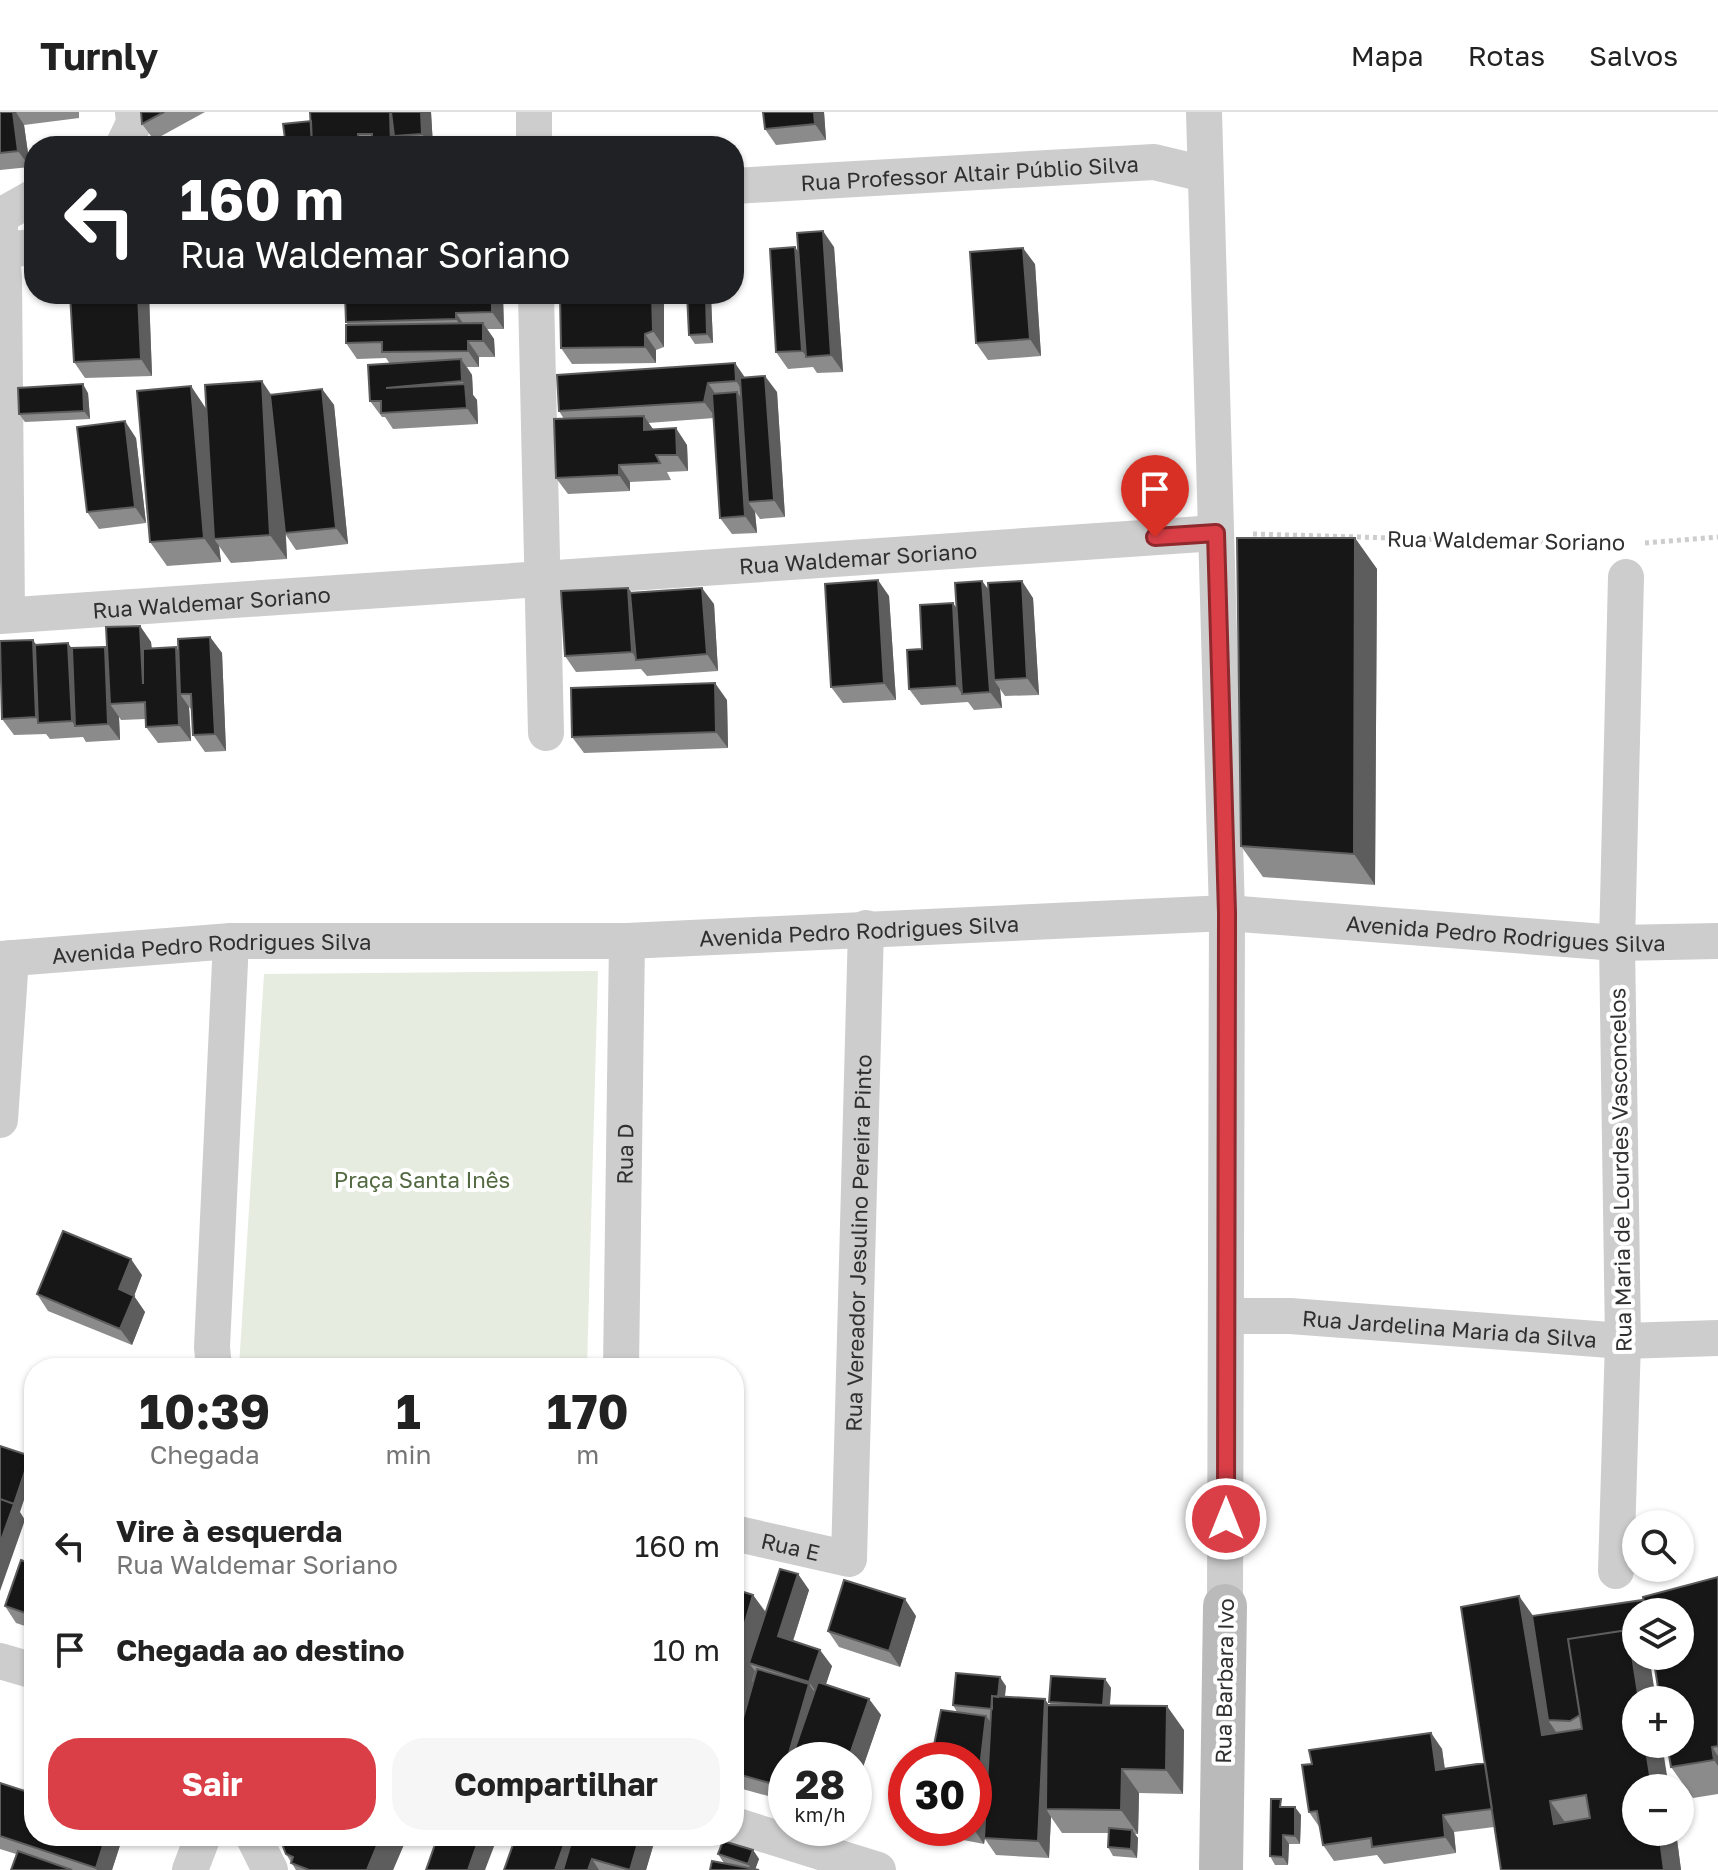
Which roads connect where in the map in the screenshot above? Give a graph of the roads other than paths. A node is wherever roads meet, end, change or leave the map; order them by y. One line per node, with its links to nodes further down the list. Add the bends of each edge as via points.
1 (133, 112): 4 (street)
2 (534, 112): 5 (street)
3 (1204, 112): 6 (street, Rua Barbara Ivo)
4 (128, 136)
5 (534, 136)
6 (1204, 174): 7 (street, Rua Professor Altair Públio Silva, via 1154,162); 11 (street, Rua Barbara Ivo)
7 (744, 185)
8 (24, 212): 9 (street)
9 (9, 235): 14 (street)
10 (536, 304): 13 (street)
11 (1216, 533): 13 (street, Rua Waldemar Soriano); 16 (street, Rua Barbara Ivo)
12 (1630, 560): 21 (street, Rua Maria de Lourdes Vasconcelos)
13 (544, 581): 14 (street, Rua Waldemar Soriano); 15 (street)
14 (4, 616)
15 (546, 733)
16 (1227, 913): 17 (street, Avenida Pedro Rodrigues Silva); 21 (street, Avenida Pedro Rodrigues Silva); 24 (street, Rua Barbara Ivo)
17 (866, 928): 19 (street, Avenida Pedro Rodrigues Silva); 30 (street, Rua Vereador Jesulino Pereira Pinto)
18 (231, 941): 19 (street, Avenida Pedro Rodrigues Silva); 22 (street, Avenida Pedro Rodrigues Silva); 27 (street)
19 (627, 941): 28 (street, Rua D)
20 (1718, 941): 21 (street, Avenida Pedro Rodrigues Silva)
21 (1617, 943): 26 (street, Rua Maria de Lourdes Vasconcelos)
22 (5, 959): 23 (street)
23 (0, 1120)
24 (1228, 1316): 26 (street, Rua Jardelina Maria da Silva); 32 (street, Rua Barbara Ivo)
25 (1718, 1338): 26 (street, Rua Jardelina Maria da Silva)
26 (1623, 1341): 31 (street, Rua Maria de Lourdes Vasconcelos)
27 (213, 1358)
28 (621, 1358)
29 (744, 1535): 30 (street, Rua E)
30 (849, 1559)
31 (1616, 1571)
32 (1225, 1606): 41 (street, Rua Barbara Ivo)
33 (0, 1661): 34 (street)
34 (24, 1668)
35 (744, 1828): 40 (street)
36 (199, 1846): 38 (street)
37 (258, 1846): 39 (street)
38 (190, 1870)
39 (270, 1870)
40 (878, 1870)
41 (1221, 1870)

